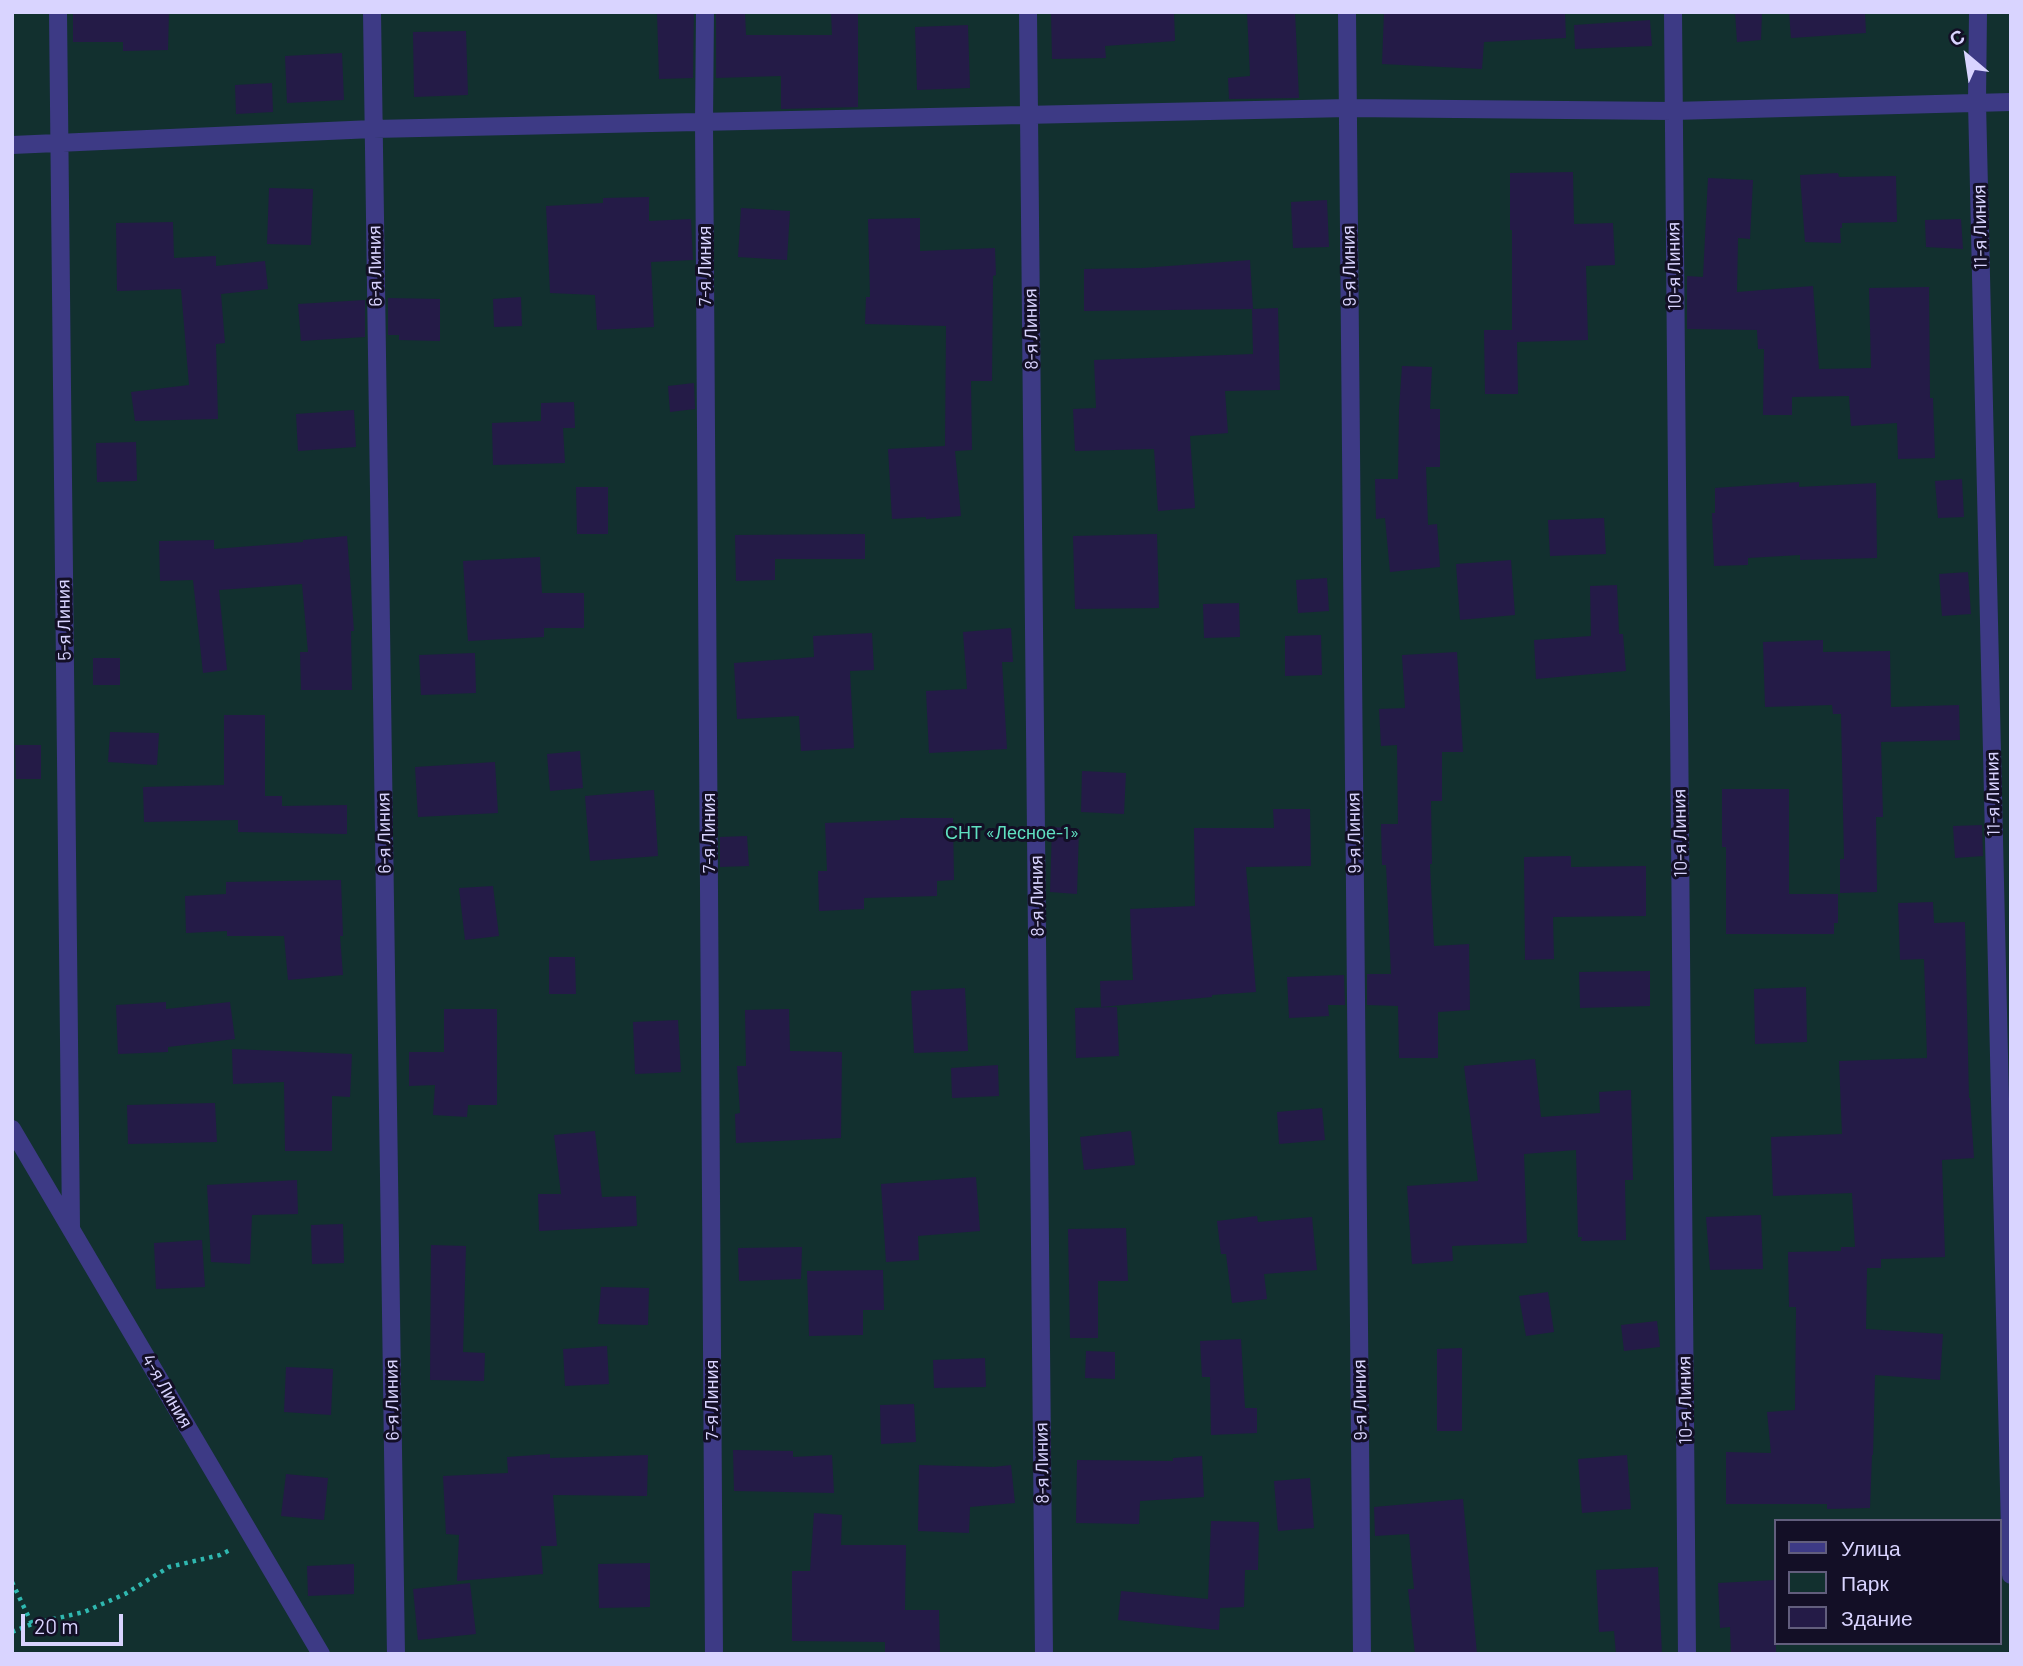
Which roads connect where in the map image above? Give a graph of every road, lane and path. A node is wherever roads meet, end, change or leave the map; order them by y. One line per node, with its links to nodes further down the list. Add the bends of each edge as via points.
1 (58, 12): 15 (street, 5-я Линия)
2 (372, 12): 14 (street, 6-я Линия)
3 (705, 12): 13 (street, 7-я Линия)
4 (1028, 12): 12 (street, 8-я Линия)
5 (1347, 12): 10 (street, 9-я Линия)
6 (1673, 12): 11 (street, 10-я Линия)
7 (1978, 12): 8 (street, 11-я Линия)
8 (1977, 102): 9 (street); 11 (street); 20 (street, 11-я Линия)
9 (2011, 102)
10 (1348, 108): 11 (street); 12 (street); 28 (street, 9-я Линия)
11 (1673, 111): 29 (street, 10-я Линия)
12 (1029, 116): 13 (street); 27 (street, 8-я Линия)
13 (704, 122): 14 (street); 26 (street, 7-я Линия)
14 (373, 129): 15 (street); 25 (street, 6-я Линия)
15 (59, 144): 16 (street); 18 (street, 5-я Линия)
16 (12, 145)
17 (12, 1129): 18 (street, 4-я Линия)
18 (71, 1227): 19 (street, 4-я Линия)
19 (253, 1537): 22 (path, via 220,1555 169,1567 84,1612); 24 (street, 4-я Линия)
20 (2011, 1575)
21 (12, 1582): 22 (path)
22 (32, 1624): 23 (path)
23 (12, 1632)
24 (321, 1654)
25 (396, 1654)
26 (714, 1654)
27 (1044, 1654)
28 (1362, 1654)
29 (1687, 1654)

